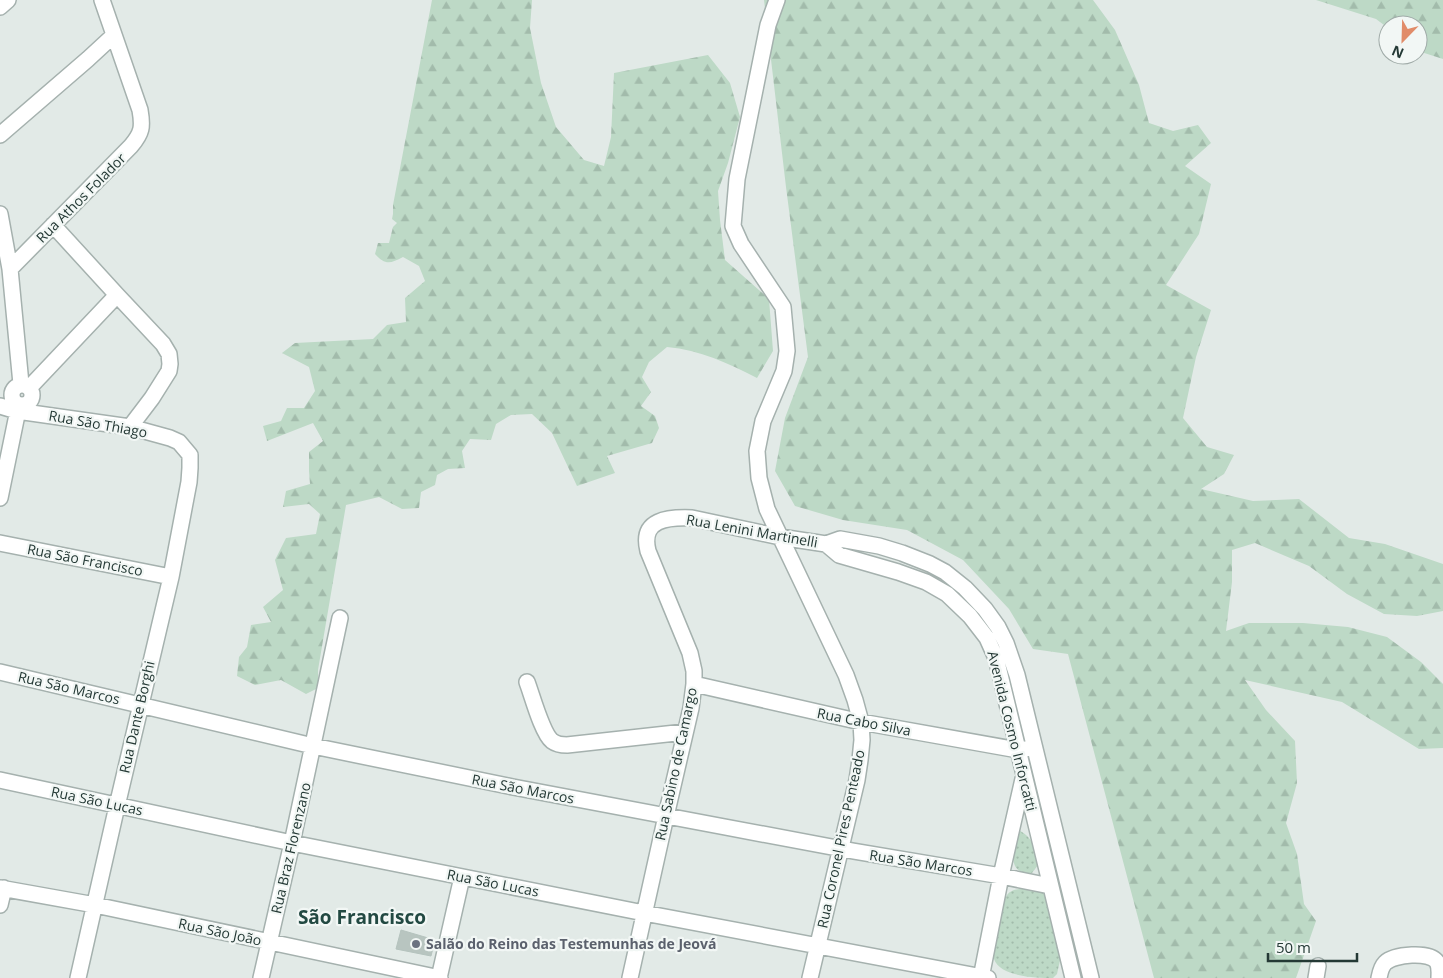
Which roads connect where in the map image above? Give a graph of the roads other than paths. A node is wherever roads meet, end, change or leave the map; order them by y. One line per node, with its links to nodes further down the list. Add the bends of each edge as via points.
1 (8, 0): 4 (street)
2 (102, 0): 5 (street)
3 (777, 0): 18 (street, Rua Coronel Pires Penteado, via 768,25 737,179 733,226 741,244 783,307 787,351 784,371 763,421 757,451 759,478 767,509)
4 (0, 7)
5 (114, 35): 6 (street); 8 (street, Rua Athos Folador, via 140,110 139,137)
6 (0, 135)
7 (0, 214): 9 (street)
8 (54, 224): 9 (street, Rua Athos Folador); 10 (street)
9 (10, 269): 11 (street)
10 (117, 295): 11 (street); 14 (street, via 163,344 170,364 164,380)
11 (25, 386): 13 (street, via 32,396)
12 (0, 406): 13 (street, Rua São Thiago)
13 (18, 408): 14 (street, Rua São Thiago); 16 (street)
14 (130, 427): 15 (street, Rua São Thiago, via 179,442)
15 (190, 456): 21 (street, Rua Dante Borghi, via 189,482)
16 (0, 498)
17 (651, 527): 18 (street, Rua Lenini Martinelli, via 664,520 692,518); 25 (street, Rua Sabino de Camargo, via 646,537 648,551 690,653)
18 (780, 537): 20 (street, Rua Lenini Martinelli); 27 (street, Rua Coronel Pires Penteado, via 846,675)
19 (0, 543): 21 (street, Rua São Francisco)
20 (826, 544): 30 (street, Avenida Cosmo Inforcatti, via 840,539 902,552 946,572 965,588 985,609 1006,643); 31 (street, Avenida Cosmo Inforcatti, via 839,555 926,582 947,594 970,616 987,638 996,658)
21 (171, 577): 26 (street, Rua Dante Borghi)
22 (340, 618): 29 (street, Rua Braz Florenzano)
23 (0, 672): 26 (street, Rua São Marcos)
24 (527, 682): 28 (street, via 547,735 559,744)
25 (694, 684): 27 (street, Rua Cabo Silva); 28 (street, Rua Sabino de Camargo)
26 (140, 705): 29 (street, Rua São Marcos); 34 (street, Rua Dante Borghi)
27 (861, 722): 31 (street, Rua Cabo Silva); 37 (street, Rua Coronel Pires Penteado, via 860,760)
28 (685, 732): 35 (street, Rua Sabino de Camargo)
29 (314, 746): 35 (street, Rua São Marcos); 36 (street, Rua Braz Florenzano)
30 (1035, 748): 31 (street, Rua Cabo Silva); 54 (street, Avenida Cosmo Inforcatti)
31 (1018, 750): 32 (street, Avenida Cosmo Inforcatti)
32 (1024, 774): 38 (street); 40 (street, Avenida Cosmo Inforcatti)
33 (0, 780): 34 (street, Rua São Lucas)
34 (117, 806): 36 (street, Rua São Lucas); 43 (street, Rua Dante Borghi)
35 (666, 816): 37 (street, Rua São Marcos); 44 (street, Rua Sabino de Camargo)
36 (292, 844): 39 (street, Rua São Lucas); 45 (street, Rua Braz Florenzano)
37 (840, 849): 38 (street, Rua São Marcos); 46 (street, Rua Coronel Pires Penteado)
38 (1001, 876): 40 (street, Rua São Marcos); 52 (street)
39 (462, 877): 44 (street, Rua São Lucas); 49 (street)
40 (1050, 886): 53 (street, Avenida Cosmo Inforcatti)
41 (2, 888): 42 (street); 43 (street, Rua São João)
42 (0, 905)
43 (95, 905): 45 (street, Rua São João); 47 (street, Rua Dante Borghi)
44 (644, 913): 46 (street, Rua São Lucas); 50 (street, Rua Sabino de Camargo)
45 (269, 943): 48 (street, Rua Braz Florenzano); 49 (street, Rua São João)
46 (818, 945): 51 (street, Rua Coronel Pires Penteado); 52 (street, Rua São Lucas)
47 (78, 978)
48 (261, 978)
49 (439, 978)
50 (630, 978)
51 (810, 978)
52 (984, 978)
53 (1073, 978)
54 (1091, 978)
55 (1379, 978): 56 (street, via 1385,963 1403,955 1433,958 1439,967)
56 (1439, 978)

